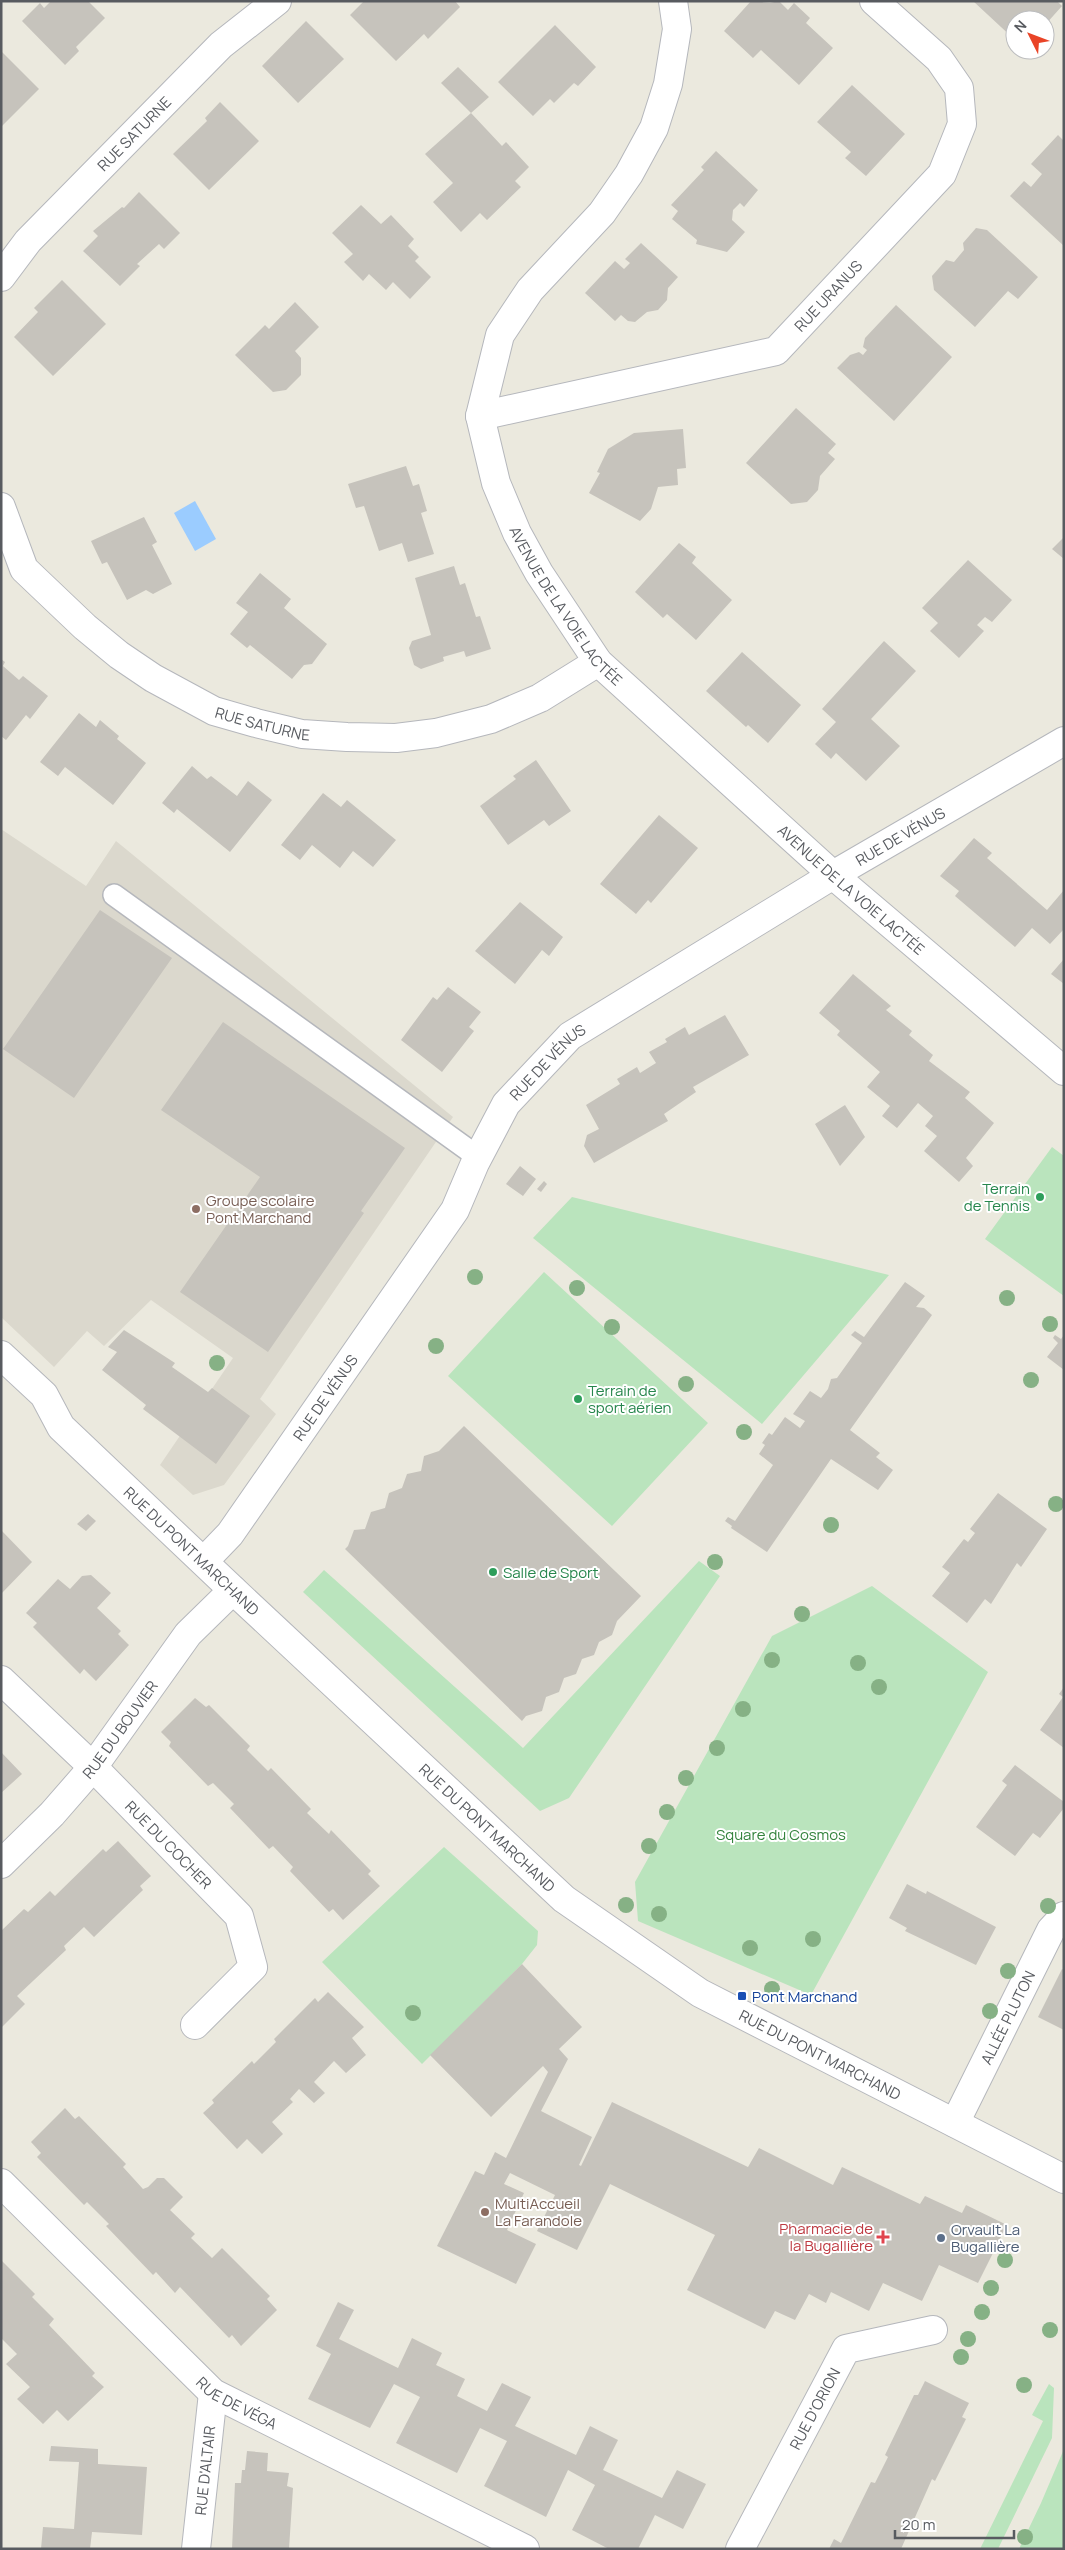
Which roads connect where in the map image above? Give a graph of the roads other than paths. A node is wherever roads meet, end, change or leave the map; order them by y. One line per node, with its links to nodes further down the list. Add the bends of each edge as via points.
1 (277, 1): 4 (street, RUE SATURNE, via 221,46 28,241)
2 (673, 1): 5 (street, AVENUE DE LA VOIE LACTÉE, via 676,38 668,84 654,128 629,174 602,213 530,290 500,335)
3 (874, 1): 5 (street, RUE URANUS, via 940,59 959,88 962,124 942,174 776,351)
4 (1, 277)
5 (480, 416): 7 (street, AVENUE DE LA VOIE LACTÉE, via 496,483 517,533 539,573)
6 (1, 507): 7 (street, RUE SATURNE, via 24,569 86,627 153,678 214,711 256,724 302,734 347,737 396,738 436,733 491,719 540,698)
7 (598, 662): 9 (street, AVENUE DE LA VOIE LACTÉE)
8 (1064, 742): 9 (street, RUE DE VÉNUS)
9 (833, 875): 11 (street, AVENUE DE LA VOIE LACTÉE); 12 (street, RUE DE VÉNUS, via 570,1036 506,1104)
10 (114, 895): 12 (lane)
11 (1064, 1070)
12 (478, 1157): 14 (street, RUE DE VÉNUS, via 455,1210 230,1534)
13 (1, 1355): 14 (street, RUE DU PONT MARCHAND, via 44,1395 61,1427)
14 (204, 1561): 15 (street, RUE DU PONT MARCHAND)
15 (233, 1590): 17 (street, RUE DU BOUVIER, via 188,1634); 21 (street, RUE DU PONT MARCHAND, via 564,1899 700,1993)
16 (1, 1680): 17 (street, RUE DU COCHER)
17 (93, 1767): 18 (street, RUE DU BOUVIER, via 52,1814); 20 (street, RUE DU COCHER, via 239,1916 253,1967)
18 (1, 1864)
19 (1064, 1916): 21 (street, ALLÉE PLUTON, via 1051,1930)
20 (195, 2024)
21 (954, 2123): 22 (street, RUE DU PONT MARCHAND)
22 (1064, 2179)
23 (1, 2183): 25 (street, RUE DE VÉGA)
24 (933, 2330): 28 (street, RUE D'ORION, via 846,2349)
25 (213, 2393): 26 (street, RUE D'ALTAIR); 27 (street, RUE DE VÉGA)
26 (196, 2549)
27 (525, 2549)
28 (740, 2549)

